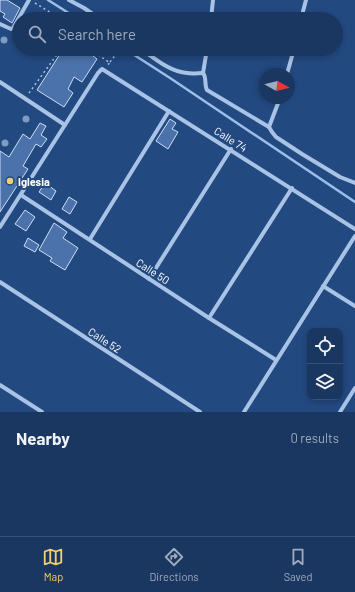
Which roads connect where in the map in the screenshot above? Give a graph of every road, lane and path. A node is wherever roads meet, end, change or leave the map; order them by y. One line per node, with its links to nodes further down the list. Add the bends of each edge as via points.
1 (30, 0): 5 (street); 6 (path)
2 (69, 0): 7 (street)
3 (213, 0): 8 (street)
4 (306, 0): 9 (street)
5 (23, 12)
6 (50, 12)
7 (90, 12)
8 (211, 12)
9 (303, 12)
10 (0, 24): 11 (street)
11 (12, 28)
12 (56, 56): 23 (path)
13 (100, 56): 18 (path)
14 (115, 56): 18 (path)
15 (151, 56): 21 (street, via 176,70)
16 (206, 56): 21 (street)
17 (292, 56): 19 (street)
18 (110, 63): 20 (path)
19 (289, 68)
20 (102, 69): 25 (street, Calle 74); 26 (street)
21 (203, 73): 27 (street, via 206,76 207,90)
22 (0, 83): 23 (street)
23 (26, 98): 26 (street)
24 (278, 104): 27 (street)
25 (169, 111): 28 (street, Calle 74); 35 (street)
26 (65, 125): 31 (street)
27 (269, 127): 29 (street, via 276,137 302,154)
28 (231, 149): 30 (street, Calle 74); 36 (street)
29 (355, 183)
30 (292, 188): 33 (street, Calle 74); 40 (street)
31 (21, 194): 32 (street); 35 (street, Calle 50)
32 (0, 226)
33 (355, 229)
34 (355, 236): 38 (street)
35 (90, 240): 36 (street, Calle 50)
36 (149, 279): 40 (street, Calle 50)
37 (0, 282): 45 (street, Calle 52)
38 (324, 286): 39 (street); 41 (street)
39 (355, 306)
40 (209, 318): 41 (street, Calle 50)
41 (276, 360): 46 (street)
42 (0, 385): 44 (street)
43 (355, 388): 47 (street)
44 (42, 412)
45 (200, 412)
46 (244, 412)
47 (340, 412)

